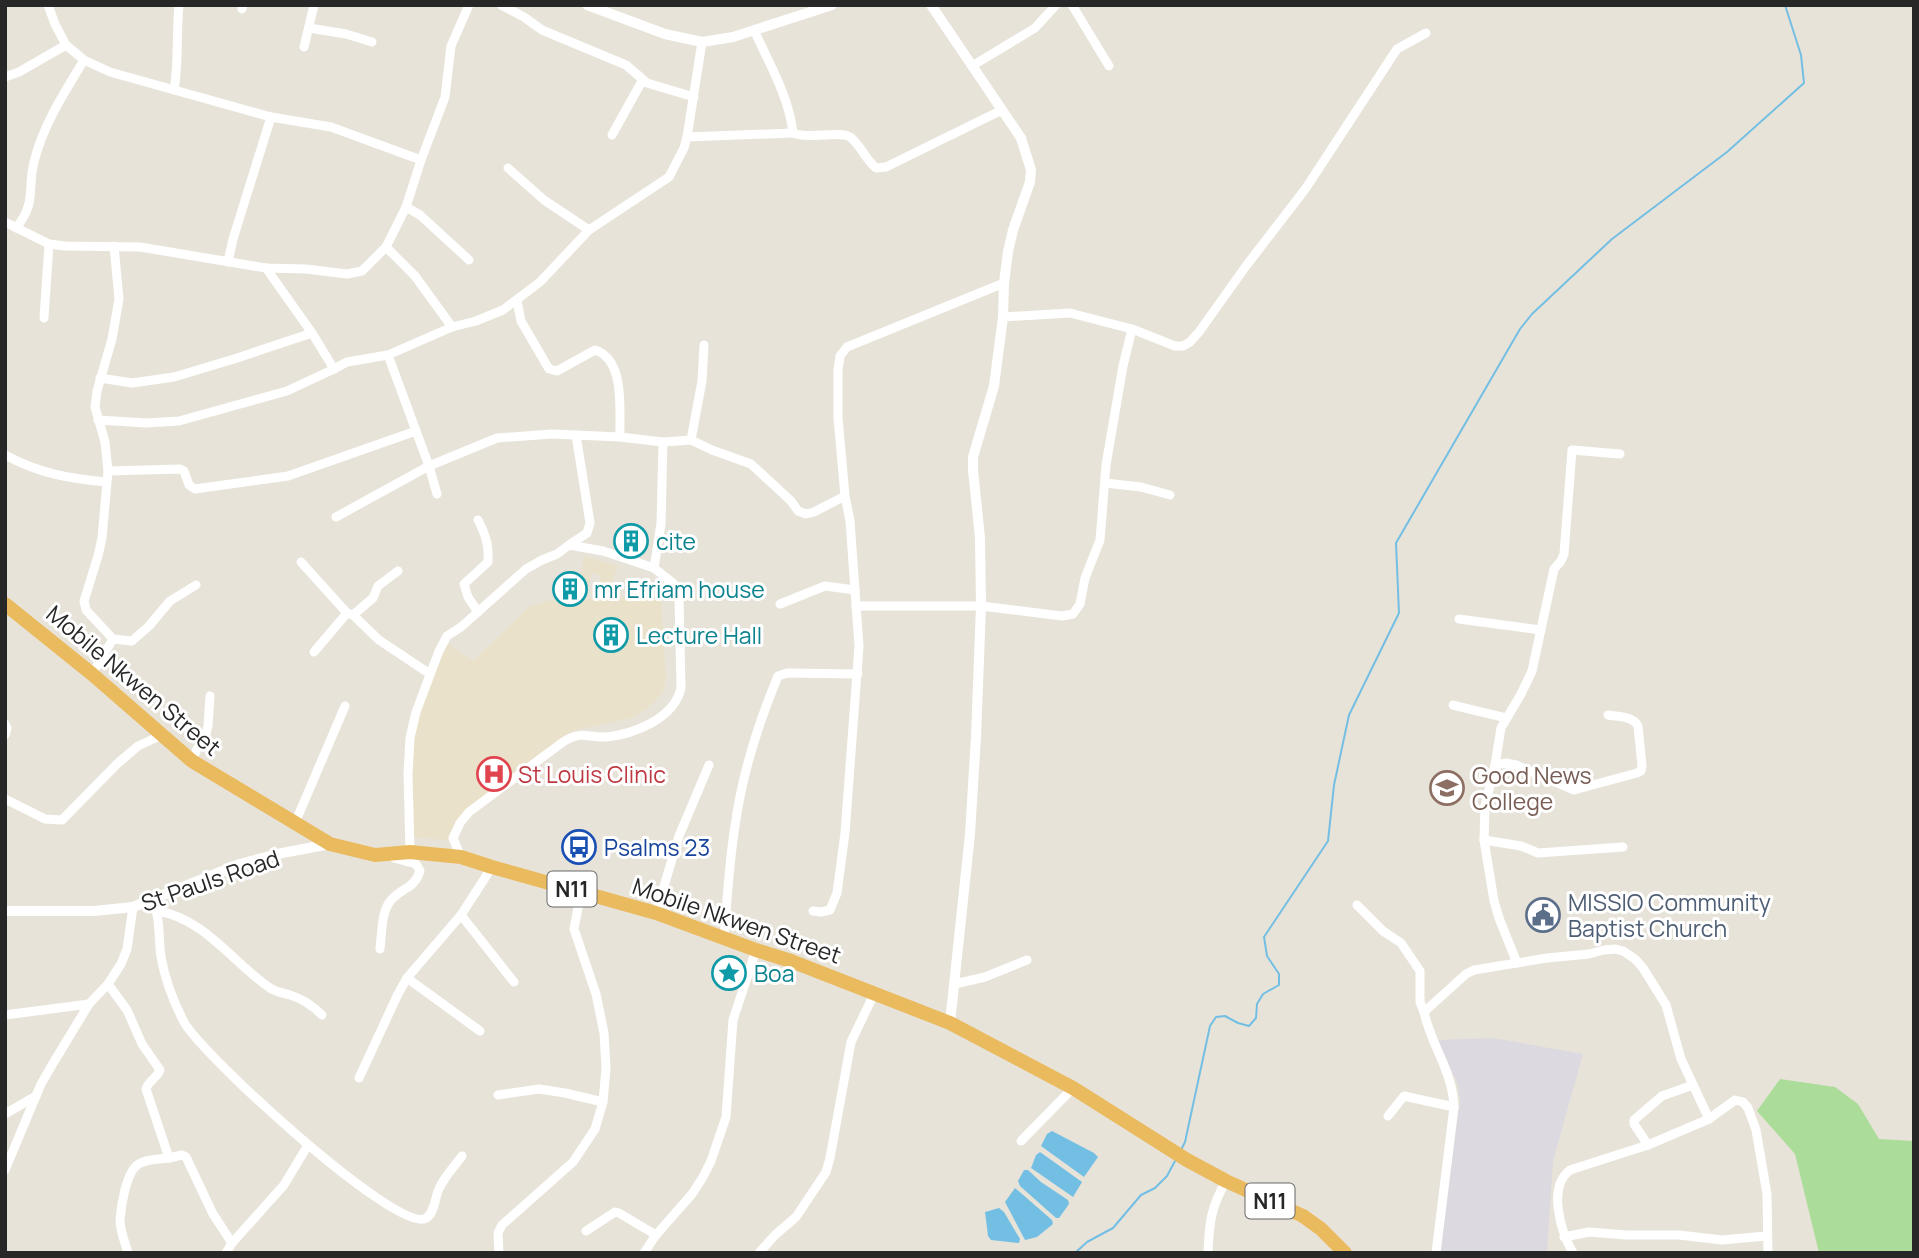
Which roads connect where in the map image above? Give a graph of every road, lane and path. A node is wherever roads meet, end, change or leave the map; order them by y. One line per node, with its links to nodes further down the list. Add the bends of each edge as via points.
1 (48, 5): 16 (street)
2 (179, 5): 23 (street)
3 (314, 5): 11 (street)
4 (469, 5): 30 (street, via 451,46 445,97)
5 (500, 5): 22 (street, via 542,30 626,65)
6 (832, 5): 12 (street)
7 (931, 5): 19 (street)
8 (1072, 5): 20 (street)
9 (592, 6): 15 (street, via 665,34)
10 (1052, 6): 19 (street, via 1035,28)
11 (309, 28): 14 (street); 17 (street)
12 (754, 30): 15 (street); 27 (street, via 783,94)
13 (1426, 33): 47 (street, via 1397,49 1306,188 1190,342 1175,345)
14 (372, 42)
15 (702, 42): 24 (street)
16 (66, 45): 18 (street); 21 (street)
17 (304, 47)
18 (84, 60): 23 (street); 34 (street, via 52,113 34,163 28,209)
19 (972, 66): 25 (street)
20 (1110, 66)
21 (5, 77)
22 (642, 81): 24 (street); 28 (street)
23 (174, 90): 26 (street)
24 (694, 97): 29 (street)
25 (1002, 110): 27 (street, via 886,167 876,168 868,162 850,137 842,134); 42 (street, via 1021,138 1031,167)
26 (271, 117): 30 (street, via 331,127); 40 (street)
27 (793, 133): 29 (street)
28 (612, 135)
29 (687, 137): 35 (street, via 669,177)
30 (421, 160): 32 (street)
31 (508, 168): 35 (street, via 544,200)
32 (406, 207): 38 (street); 39 (street)
33 (5, 222): 34 (street)
34 (16, 228): 36 (street)
35 (589, 230): 43 (street)
36 (49, 244): 37 (street); 45 (street)
37 (114, 246): 40 (street); 52 (street, via 119,299)
38 (386, 247): 41 (street, via 362,271 347,274); 46 (street, via 415,275)
39 (469, 260)
40 (228, 262): 41 (street)
41 (266, 268): 48 (street)
42 (1004, 283): 44 (street); 67 (street, via 847,347 840,356 838,418)
43 (517, 301): 46 (street); 56 (street, via 521,321 552,371 595,351 610,360 619,390)
44 (1003, 317): 47 (street, via 1070,313); 79 (street, via 994,386 973,457)
45 (44, 318)
46 (453, 327): 50 (street)
47 (1132, 329): 64 (street)
48 (312, 333): 51 (street); 52 (street, via 174,377 132,383)
49 (704, 345): 57 (street)
50 (388, 355): 51 (street, via 347,362); 54 (street)
51 (334, 369): 53 (street, via 287,391 180,421)
52 (100, 378): 53 (street)
53 (97, 420): 62 (street)
54 (416, 430): 61 (street); 62 (street, via 288,476 240,484 195,489 180,469)
55 (576, 435): 56 (street); 61 (street, via 497,438); 70 (street, via 590,523 587,533)
56 (620, 437): 58 (street)
57 (691, 440): 58 (street); 67 (street, via 751,464 806,514)
58 (663, 442): 72 (street)
59 (1620, 454): 83 (street, via 1572,450 1564,554 1554,569)
60 (5, 455): 63 (street, via 63,477)
61 (429, 466): 65 (street); 68 (street)
62 (108, 471): 63 (street)
63 (106, 482): 84 (street, via 102,538 84,601 86,610)
64 (1105, 483): 66 (street); 79 (street, via 1100,540 1073,614)
65 (437, 494)
66 (1170, 495)
67 (845, 496): 75 (street)
68 (335, 517)
69 (478, 520): 80 (street, via 486,535 488,562 464,584)
70 (569, 545): 72 (street); 80 (street, via 526,569)
71 (301, 562): 81 (street)
72 (653, 568): 107 (street, via 673,583 679,596 681,688 674,704 640,729 601,737 576,734 563,742 465,817 453,838)
73 (398, 571): 81 (street)
74 (196, 585): 84 (street, via 170,601 132,641)
75 (855, 590): 77 (street, via 825,586); 78 (street)
76 (5, 604): 86 (highway, Mobile Nkwen Street / N11)
77 (780, 604)
78 (856, 606): 79 (street); 88 (street)
79 (981, 606): 126 (street, via 971,834)
80 (478, 612): 87 (street, via 447,636)
81 (350, 614): 85 (street); 87 (street)
82 (1459, 619): 83 (street)
83 (1541, 630): 93 (street, via 1529,679)
84 (113, 639): 86 (street)
85 (314, 652)
86 (92, 674): 96 (highway, Mobile Nkwen Street / N11)
87 (430, 674): 105 (street, via 410,738)
88 (858, 674): 115 (street, via 837,893 830,910); 118 (street, via 778,676 742,786)
89 (210, 696): 97 (street, via 204,742)
90 (1453, 705): 93 (street)
91 (345, 706): 101 (street)
92 (1608, 715): 99 (street, via 1631,719 1638,726 1641,771 1574,790 1516,765)
93 (1507, 718): 99 (street)
94 (5, 724): 95 (street)
95 (5, 735)
96 (162, 735): 97 (highway, Mobile Nkwen Street / N11); 100 (street, via 127,755 62,820 45,819)
97 (192, 761): 101 (highway, Mobile Nkwen Street / N11)
98 (709, 765): 116 (street, via 679,836)
99 (1495, 765): 102 (street, via 1485,806)
100 (5, 799)
101 (295, 823): 103 (highway, Mobile Nkwen Street / N11)
102 (1484, 840): 104 (street, via 1538,853); 122 (street, via 1496,909)
103 (330, 844): 106 (highway, Mobile Nkwen Street / N11); 110 (street, St Pauls Road, via 240,864)
104 (1623, 847)
105 (410, 852): 106 (highway, Mobile Nkwen Street / N11); 107 (highway, Mobile Nkwen Street / N11)
106 (375, 855): 119 (street, via 416,864 420,871 416,881 391,899 385,910)
107 (461, 857): 108 (highway, Mobile Nkwen Street / N11)
108 (492, 867): 109 (highway, Mobile Nkwen Street / N11); 117 (street)
109 (582, 892): 116 (highway, Mobile Nkwen Street / N11); 139 (street, via 574,929 604,1033)
110 (152, 900): 112 (street, St Pauls Road); 114 (street)
111 (1357, 905): 129 (street, via 1401,943 1420,971)
112 (133, 907): 113 (street, St Pauls Road); 125 (street, via 127,949)
113 (5, 911)
114 (158, 911): 131 (street, via 180,916 267,986 306,1002); 145 (street, via 166,979 186,1026 276,1118)
115 (813, 911)
116 (656, 913): 118 (highway, Mobile Nkwen Street / N11)
117 (461, 915): 123 (street); 124 (street)
118 (724, 938): 120 (highway, Mobile Nkwen Street / N11)
119 (380, 948)
120 (756, 950): 127 (highway, Mobile Nkwen Street / N11); 152 (street, via 733,1020 726,1117 720,1136 703,1177)
121 (1027, 960): 126 (street)
122 (1517, 963): 129 (street, via 1466,974); 135 (street, via 1615,949 1635,959 1666,1005)
123 (407, 978): 133 (street); 134 (street)
124 (514, 982)
125 (108, 984): 128 (street); 148 (street, via 160,1070 145,1089)
126 (955, 984): 132 (street)
127 (874, 994): 132 (highway, Mobile Nkwen Street / N11); 160 (street, via 852,1042 826,1172 796,1217)
128 (89, 1004): 130 (street); 138 (street)
129 (1424, 1012): 140 (street, via 1452,1086)
130 (5, 1015)
131 (323, 1015)
132 (950, 1023): 136 (highway, Mobile Nkwen Street / N11)
133 (480, 1031)
134 (359, 1077)
135 (1693, 1085): 143 (street); 146 (street, via 1662,1096 1634,1120)
136 (1073, 1088): 144 (street); 150 (highway, Mobile Nkwen Street / N11)
137 (498, 1095): 139 (street, via 539,1089)
138 (36, 1096): 141 (street); 149 (street)
139 (603, 1102): 158 (street, via 595,1129 573,1162 502,1225)
140 (1454, 1107): 142 (street, via 1404,1096); 163 (street)
141 (5, 1114)
142 (1388, 1116)
143 (1709, 1119): 146 (street); 153 (street, via 1735,1100 1748,1108 1767,1194)
144 (1021, 1141)
145 (308, 1144): 147 (street, via 391,1208 424,1219 433,1209 442,1182); 155 (street, via 284,1185)
146 (1648, 1145): 154 (street, via 1562,1175 1558,1197)
147 (462, 1156)
148 (169, 1158): 155 (street, via 186,1157); 156 (street, via 136,1166 127,1185 120,1219)
149 (5, 1170)
150 (1226, 1181): 161 (street, via 1209,1221); 162 (highway, Mobile Nkwen Street / N11, via 1303,1216)
151 (586, 1231): 152 (street, via 615,1212)
152 (656, 1235): 159 (street)
153 (1766, 1236): 154 (street, via 1722,1240 1589,1232); 165 (street)
154 (1564, 1237): 164 (street)
155 (232, 1243): 157 (street)
156 (128, 1253)
157 (226, 1253)
158 (499, 1253)
159 (644, 1253)
160 (759, 1253)
161 (1208, 1253)
162 (1345, 1253)
163 (1436, 1253)
164 (1573, 1253)
165 (1768, 1253)

